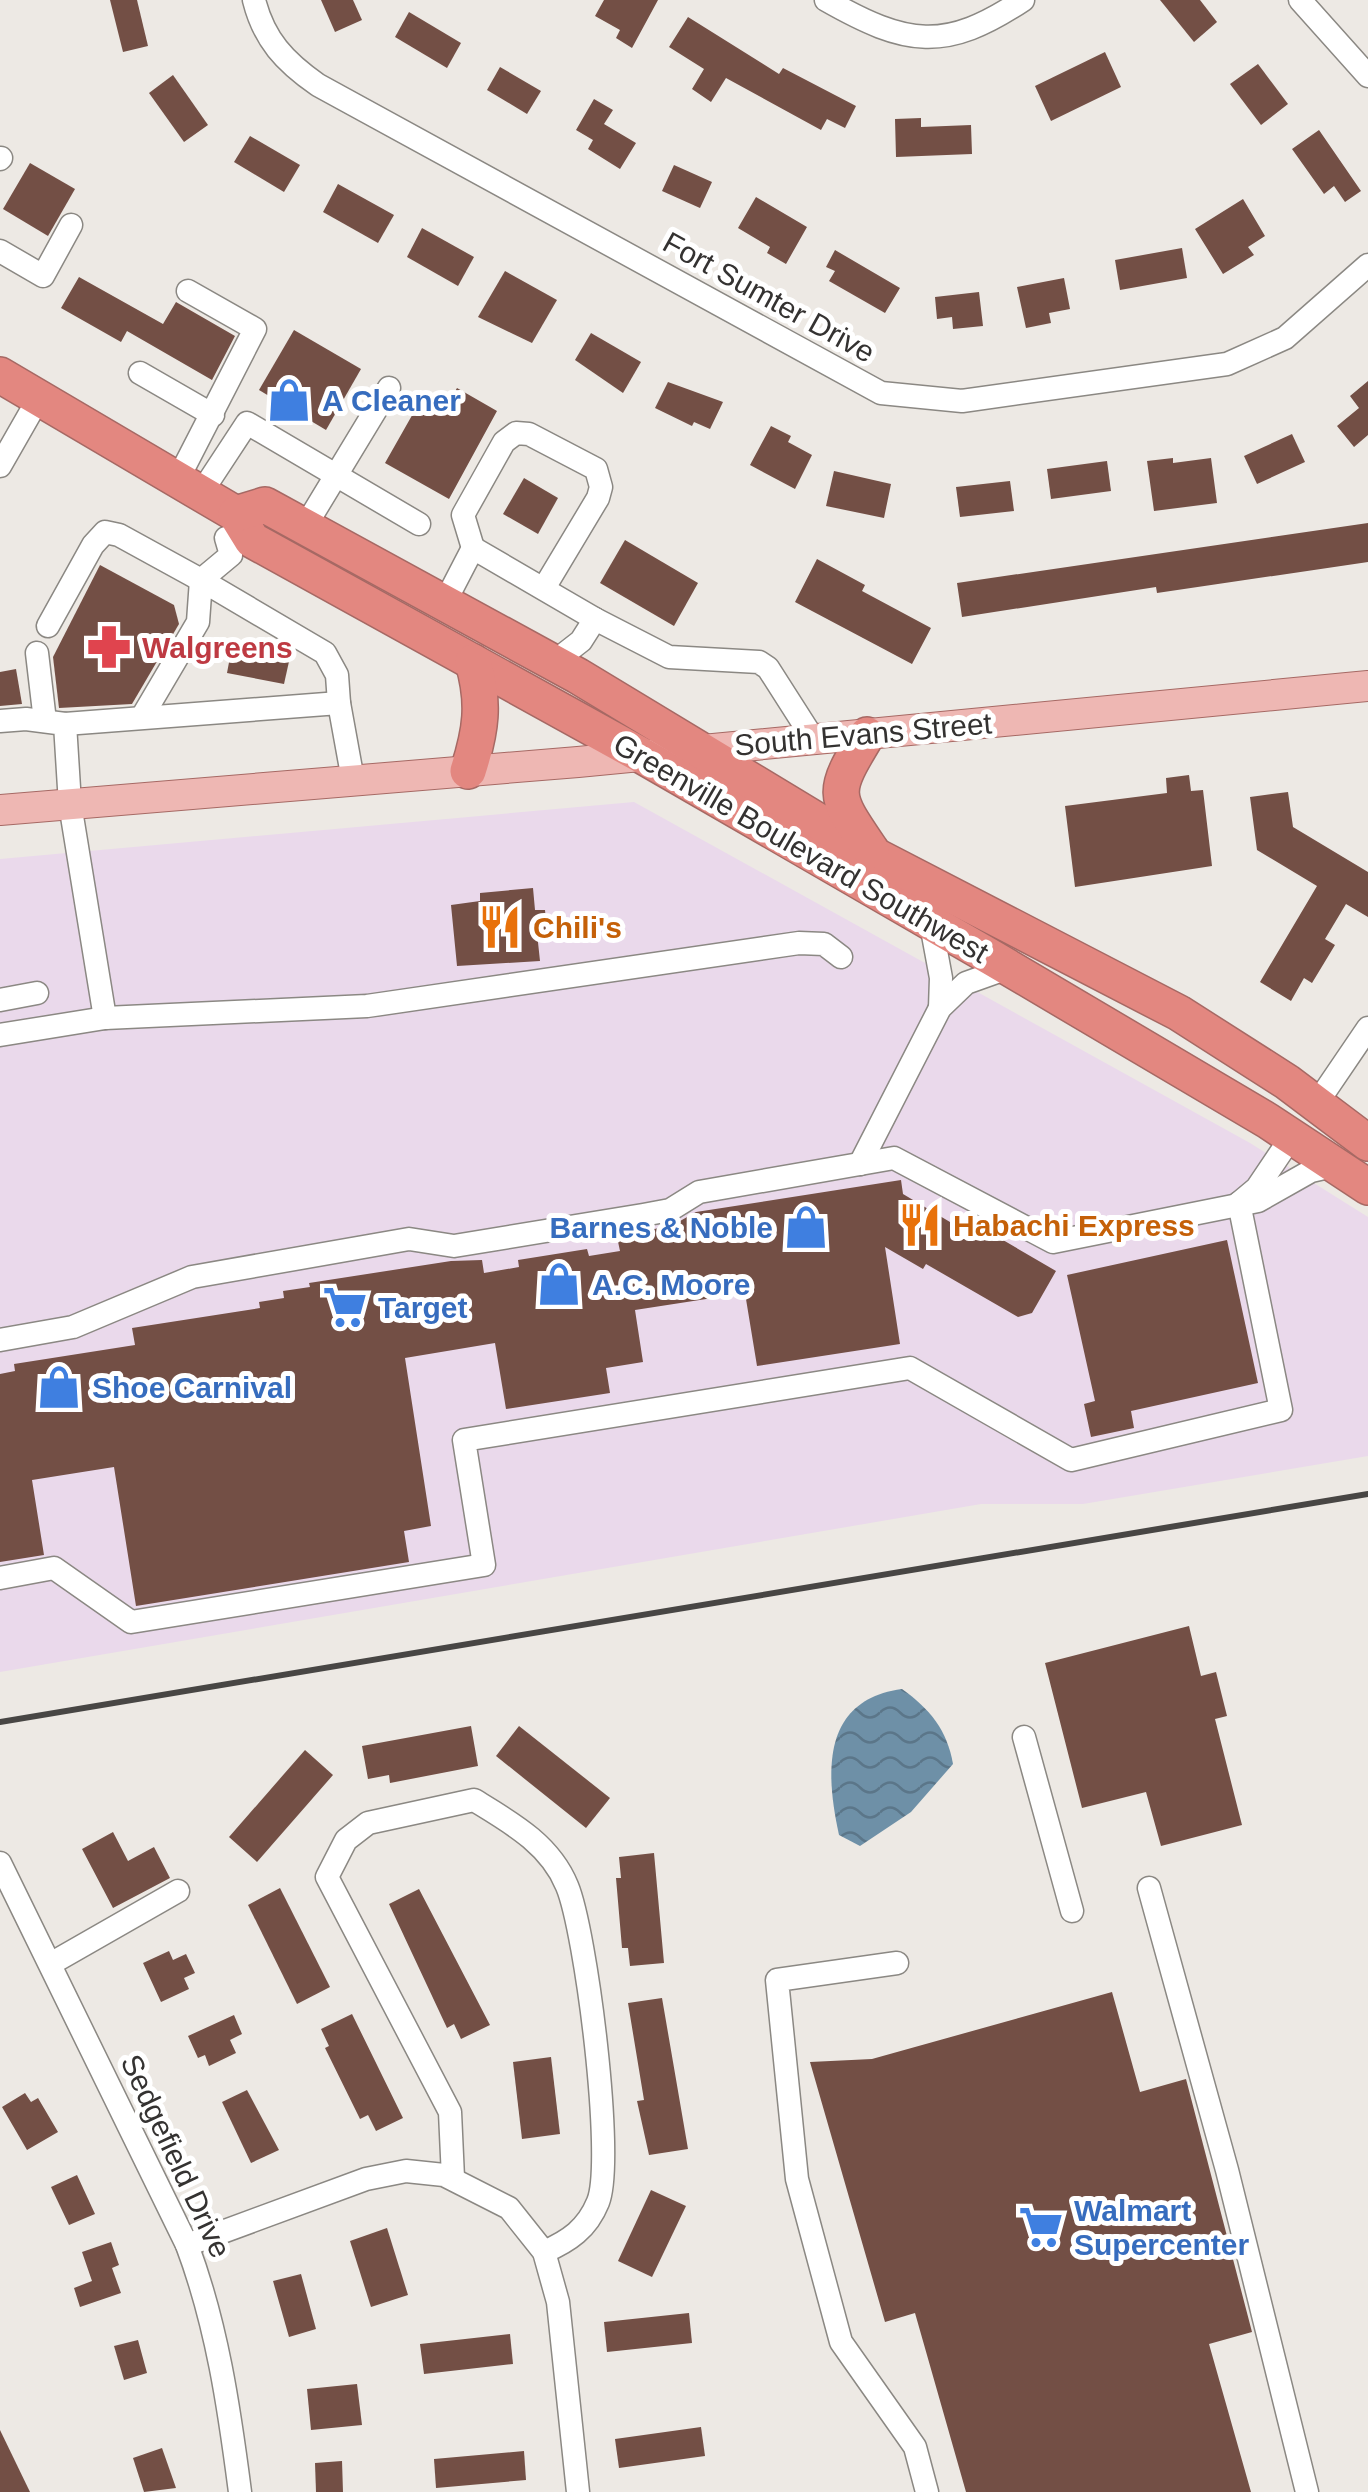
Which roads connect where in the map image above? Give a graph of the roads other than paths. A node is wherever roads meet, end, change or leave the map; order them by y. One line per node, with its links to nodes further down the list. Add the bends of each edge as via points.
1 (254, 0): 8 (street, Fort Sumter Drive, via 269,40 318,85 882,392 962,400 1228,364 1285,338)
2 (826, 0): 3 (street, via 911,39 979,29)
3 (1024, 0)
4 (1300, 0): 5 (street)
5 (1368, 76)
6 (71, 226): 7 (street, via 43,276)
7 (0, 251)
8 (1368, 265)
9 (188, 291): 14 (street, via 255,329)
10 (140, 374): 14 (street)
11 (0, 375): 13 (highway, Greenville Boulevard Southwest)
12 (389, 388): 16 (street)
13 (40, 396): 15 (street); 17 (highway, Greenville Boulevard Southwest)
14 (213, 415): 17 (street)
15 (0, 466)
16 (337, 476): 17 (street, via 247,423); 18 (street); 19 (street)
17 (190, 486): 20 (highway, Greenville Boulevard Southwest)
18 (419, 524)
19 (306, 525): 20 (highway, Greenville Boulevard Southwest, via 265,505); 24 (highway, Greenville Boulevard Southwest)
20 (231, 526): 22 (street, via 204,562); 29 (highway, Greenville Boulevard Southwest)
21 (472, 548): 23 (street); 23 (street, via 463,515 504,442 516,433 596,469 598,498); 24 (street)
22 (203, 577): 26 (street, via 105,532); 31 (street, via 325,653 337,675); 32 (street, via 198,622)
23 (544, 588): 25 (street)
24 (445, 602): 28 (highway, Greenville Boulevard Southwest)
25 (595, 619): 28 (street); 36 (street, via 669,657 759,662)
26 (48, 626)
27 (36, 653): 34 (street)
28 (571, 660): 37 (highway, Greenville Boulevard Southwest)
29 (473, 662): 38 (highway, Greenville Boulevard Southwest); 39 (highway, via 484,699)
30 (1368, 686): 35 (main road, South Evans Street)
31 (339, 702): 32 (street); 40 (street)
32 (142, 716): 34 (street)
33 (0, 721): 34 (street)
34 (55, 723): 41 (street)
35 (867, 735): 36 (main road, South Evans Street); 43 (highway, via 841,778 841,805)
36 (814, 740): 37 (main road, South Evans Street)
37 (695, 749): 38 (main road, South Evans Street); 43 (highway, Greenville Boulevard Southwest)
38 (641, 755): 39 (main road, South Evans Street); 44 (highway, Greenville Boulevard Southwest)
39 (468, 771): 40 (main road, South Evans Street)
40 (353, 780): 41 (main road, South Evans Street)
41 (70, 804): 42 (main road, South Evans Street); 50 (street)
42 (0, 810)
43 (874, 855): 54 (highway, Greenville Boulevard Southwest, via 1179,1013)
44 (931, 924): 46 (highway, Greenville Boulevard Southwest); 49 (street)
45 (841, 957): 50 (street, via 824,944 799,942 367,1006)
46 (1008, 968): 49 (street, via 966,983); 53 (highway, Greenville Boulevard Southwest)
47 (37, 994): 48 (street)
48 (0, 1000)
49 (940, 1008): 58 (street)
50 (105, 1018): 52 (street)
51 (1368, 1028): 54 (street)
52 (0, 1035)
53 (1180, 1070): 54 (highway, via 1237,1077 1284,1106); 55 (highway, Greenville Boulevard Southwest)
54 (1316, 1103): 56 (highway, Greenville Boulevard Southwest)
55 (1292, 1136): 57 (highway, Greenville Boulevard Southwest); 60 (street)
56 (1368, 1144)
57 (1353, 1163): 59 (highway, Greenville Boulevard Southwest); 60 (street, via 1311,1171 1270,1198)
58 (860, 1164): 60 (street, via 894,1158 1053,1242); 61 (street, via 698,1192 670,1210 644,1215 454,1246 409,1239 192,1277 74,1327)
59 (1368, 1188)
60 (1239, 1203): 62 (street, via 1281,1410 1071,1460 910,1368 464,1440 484,1565 131,1622 54,1568)
61 (0, 1340)
62 (0, 1578)
63 (1024, 1737): 67 (street)
64 (4, 1878): 68 (street, Sedgefield Drive)
65 (1149, 1888): 76 (street)
66 (178, 1891): 68 (street)
67 (1072, 1911)
68 (52, 1962): 71 (street, Sedgefield Drive)
69 (897, 1963): 75 (street, via 777,1980 797,2179 841,2342 915,2448)
70 (453, 2178): 71 (street, via 406,2171 366,2179); 72 (street, via 509,2208); 72 (street, via 450,2112 327,1877 346,1840 368,1823 474,1800 532,1836 566,1883 578,1923 604,2138 599,2201 574,2239)
71 (187, 2245): 73 (street, Sedgefield Drive, via 215,2337)
72 (544, 2252): 74 (street, via 558,2302)
73 (240, 2492)
74 (578, 2492)
75 (927, 2492)
76 (1307, 2492)

